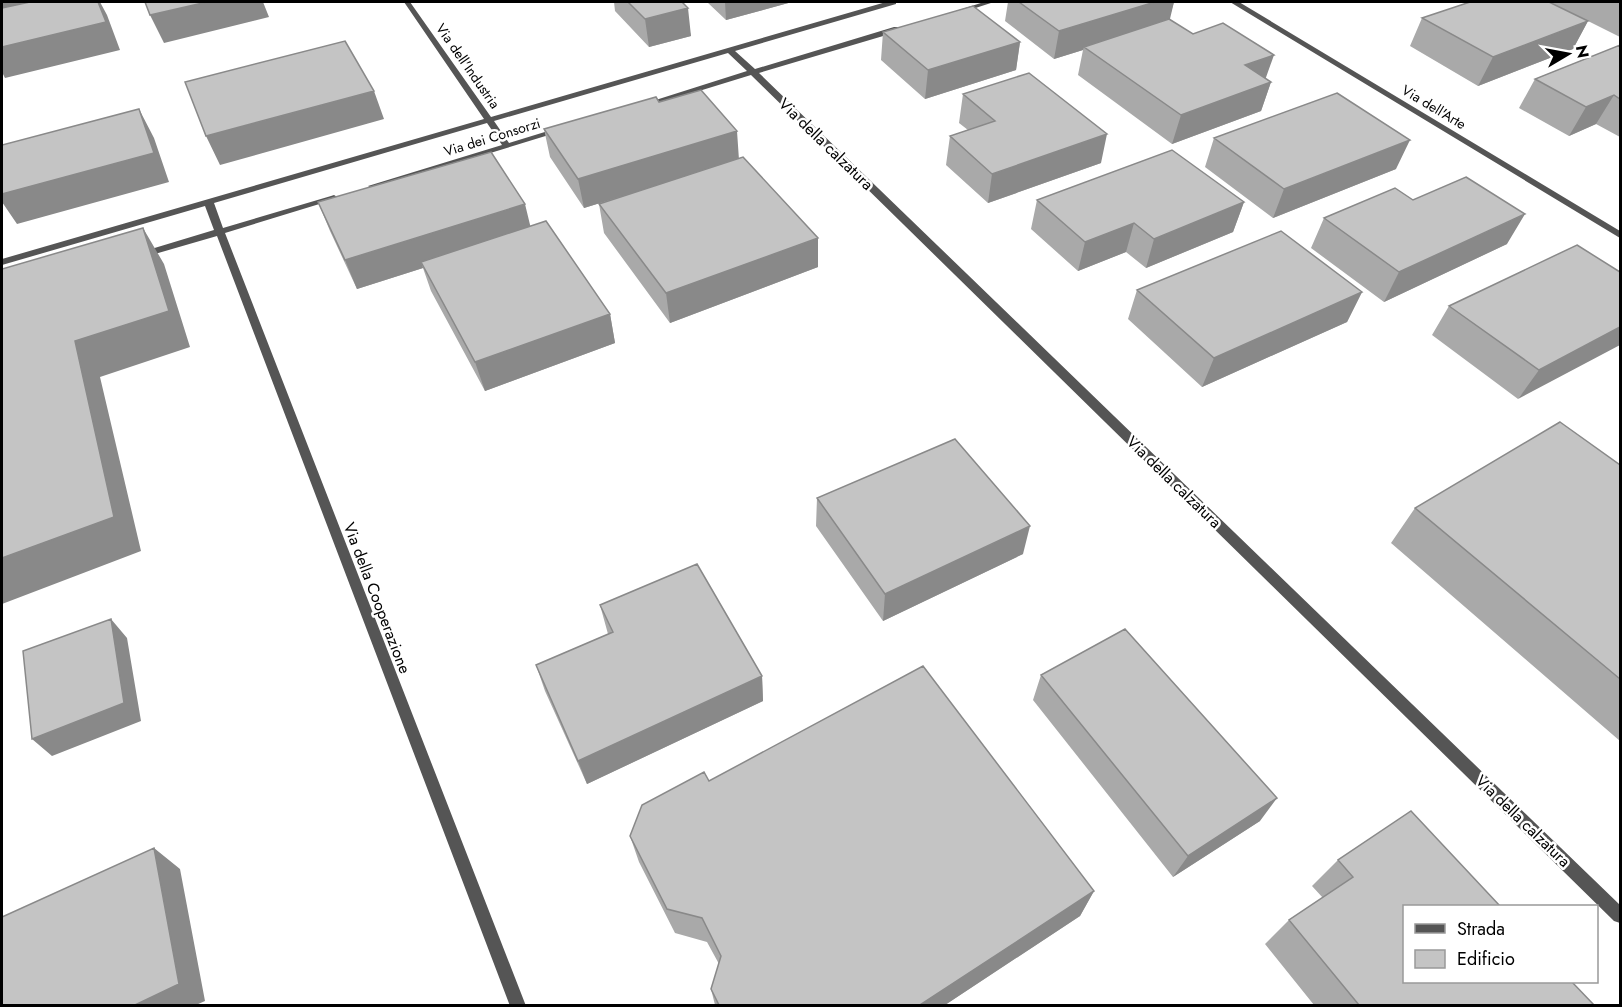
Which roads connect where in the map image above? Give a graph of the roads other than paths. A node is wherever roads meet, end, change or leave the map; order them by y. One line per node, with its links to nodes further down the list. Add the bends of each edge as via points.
1 (407, 2): 12 (street, Via dell'Industria)
2 (893, 2): 9 (street, Via dei Consorzi)
3 (954, 2): 6 (street)
4 (990, 2): 6 (street)
5 (1234, 2): 19 (street, Via dell'Arte)
6 (964, 9): 7 (street)
7 (953, 13)
8 (909, 26): 10 (street)
9 (729, 49): 10 (street, Via della calzatura); 12 (street, Via dei Consorzi)
10 (752, 72): 11 (street); 22 (street, Via della calzatura)
11 (630, 109)
12 (489, 119): 14 (street, Via dell'Industria); 17 (street, Via dei Consorzi)
13 (574, 126): 14 (street, Via dei Consorzi)
14 (507, 146): 15 (street, Via dei Consorzi)
15 (363, 189)
16 (340, 196): 18 (street)
17 (208, 201): 18 (street, Via della Cooperazione); 21 (street, Via dei Consorzi)
18 (218, 232): 20 (street); 23 (street, Via della Cooperazione)
19 (1620, 235)
20 (127, 260)
21 (2, 262)
22 (1620, 915)
23 (518, 1005)

